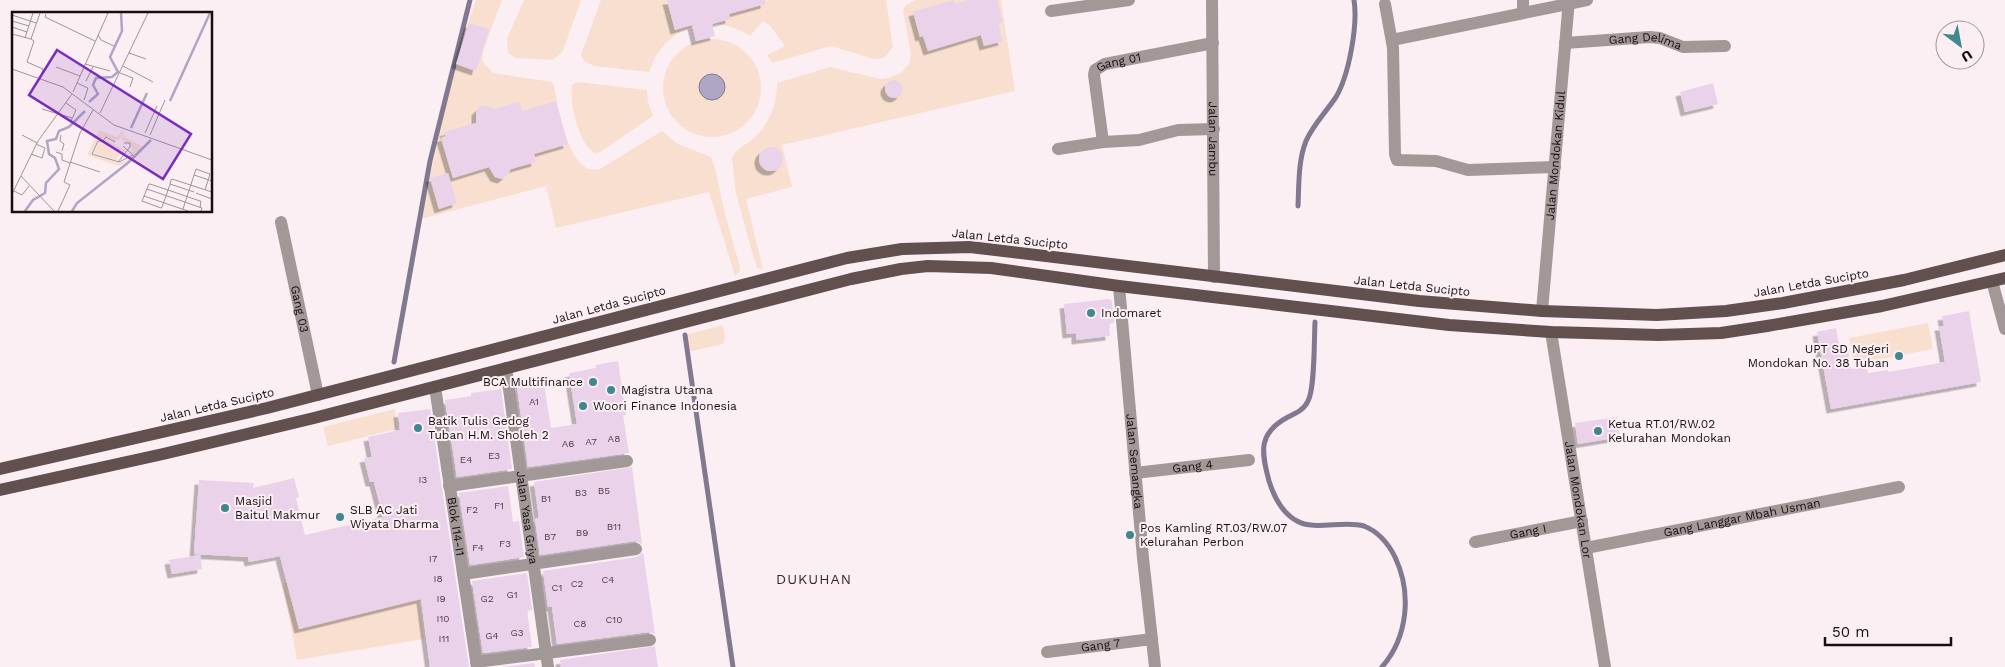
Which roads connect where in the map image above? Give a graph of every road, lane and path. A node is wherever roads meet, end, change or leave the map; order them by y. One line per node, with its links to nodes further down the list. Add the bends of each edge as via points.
1 (1129, 0): 7 (street)
2 (1212, 0): 9 (street, Jalan Jambu)
3 (1587, 0): 4 (street)
4 (1569, 2): 6 (street); 10 (street, Jalan Mondokan Kidul)
5 (1385, 4): 8 (street)
6 (1522, 6): 8 (street)
7 (1051, 11)
8 (1392, 40): 15 (street, via 1397,160 1436,160 1468,170)
9 (1213, 43): 12 (street, Jalan Jambu); 13 (street, Gang 01, via 1105,64 1095,70)
10 (1565, 44): 11 (street, Gang Delima, via 1650,37 1682,47); 15 (street, Jalan Mondokan Kidul)
11 (1725, 46)
12 (1214, 129): 13 (street, via 1178,130 1146,138); 19 (street, Jalan Jambu)
13 (1103, 142): 14 (street)
14 (1058, 149)
15 (1555, 167): 27 (street, Jalan Mondokan Kidul)
16 (281, 222): 36 (street, Gang 03)
17 (2005, 255): 28 (main road, Jalan Letda Sucipto, via 1854,290 1726,311)
18 (1107, 264): 19 (main road, Jalan Letda Sucipto); 21 (main road, Jalan Letda Sucipto, via 970,248 921,247 847,258); 23 (main road)
19 (1214, 277): 25 (main road, Jalan Letda Sucipto)
20 (2005, 278): 22 (main road)
21 (752, 281): 26 (main road); 34 (main road, Jalan Letda Sucipto)
22 (1992, 281): 30 (street); 32 (main road, via 1812,319 1721,333)
23 (1104, 284): 24 (main road); 26 (main road, via 991,268 928,266 878,273)
24 (1118, 286): 29 (main road); 41 (street, Jalan Semangka)
25 (1366, 295): 27 (main road, Jalan Letda Sucipto); 29 (main road)
26 (759, 303): 33 (main road)
27 (1542, 311): 28 (main road, Jalan Letda Sucipto)
28 (1683, 314): 32 (main road)
29 (1364, 315): 31 (main road)
30 (2005, 329)
31 (1552, 332): 32 (main road); 46 (street, Jalan Mondokan Lor)
32 (1685, 334)
33 (506, 368): 35 (main road); 42 (street, Jalan Yasa Griya)
34 (388, 377): 36 (main road, Jalan Letda Sucipto); 37 (main road)
35 (435, 387): 37 (main road); 43 (street, Blok I14-I1)
36 (318, 395): 40 (main road, Jalan Letda Sucipto)
37 (392, 398): 45 (main road)
38 (1249, 460): 41 (street, Gang 4)
39 (627, 461): 42 (street)
40 (0, 469)
41 (1136, 473): 52 (street, Jalan Semangka)
42 (521, 476): 43 (street); 50 (street, Jalan Yasa Griya)
43 (450, 486): 51 (street, Blok I14-I1)
44 (1899, 487): 48 (street, Gang Langgar Mbah Usman)
45 (0, 490)
46 (1582, 522): 47 (street, Gang I); 48 (street, Jalan Mondokan Lor)
47 (1475, 542)
48 (1586, 548): 59 (street, Jalan Mondokan Lor)
49 (636, 549): 50 (street)
50 (533, 564): 51 (street); 55 (street, Jalan Yasa Griya)
51 (463, 574): 56 (street, Blok I14-I1)
52 (1152, 639): 54 (street, Gang 7); 58 (street, Jalan Semangka)
53 (650, 640): 55 (street)
54 (1047, 652)
55 (546, 653): 56 (street); 57 (street, Jalan Yasa Griya)
56 (476, 665)
57 (548, 667)
58 (1156, 667)
59 (1605, 667)

